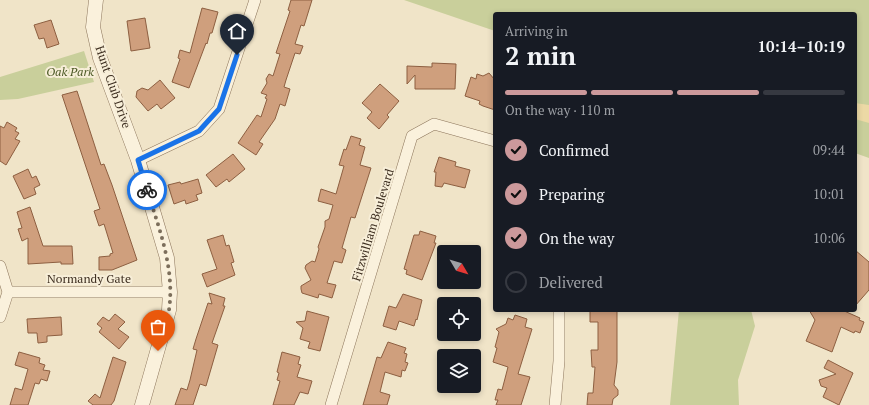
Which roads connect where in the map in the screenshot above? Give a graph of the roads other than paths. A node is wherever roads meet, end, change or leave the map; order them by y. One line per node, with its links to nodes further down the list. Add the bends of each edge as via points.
1 (96, 0): 4 (street, Hunt Club Drive, via 93,26 100,58)
2 (255, 0): 4 (street, via 219,109 199,131)
3 (493, 140): 11 (street, Fitzwilliam Boulevard, via 434,124 412,136)
4 (138, 160): 7 (street, Hunt Club Drive, via 167,258)
5 (0, 266): 6 (street)
6 (8, 292): 7 (street, Normandy Gate); 9 (street)
7 (170, 292): 10 (street, Hunt Club Drive, via 169,310)
8 (560, 312): 12 (street)
9 (0, 317)
10 (142, 405)
11 (331, 405)
12 (555, 405)

